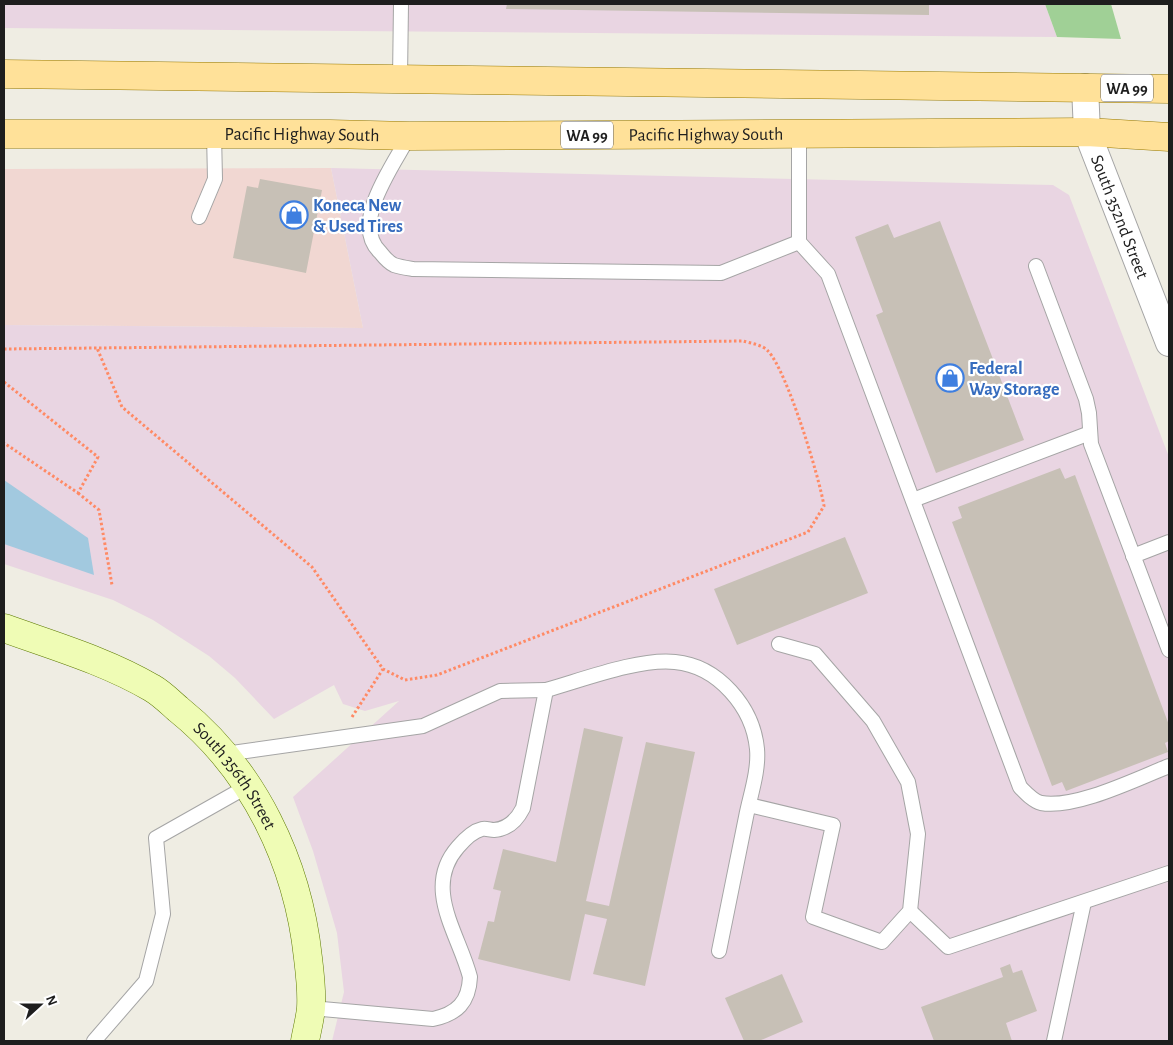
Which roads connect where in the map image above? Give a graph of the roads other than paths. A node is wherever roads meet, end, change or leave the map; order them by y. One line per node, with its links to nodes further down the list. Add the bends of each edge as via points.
1 (401, 4): 3 (lane)
2 (4, 74): 3 (main road, WA 99)
3 (400, 78): 4 (main road, WA 99)
4 (1084, 87): 5 (main road, WA 99); 6 (street, South 352nd Street)
5 (1169, 89)
6 (1087, 132): 7 (main road, Pacific Highway South / WA 99); 11 (main road, Pacific Highway South / WA 99); 15 (street, South 352nd Street)
7 (799, 133): 10 (main road, Pacific Highway South / WA 99); 13 (lane)
8 (4, 134): 9 (main road, Pacific Highway South / WA 99)
9 (214, 134): 10 (main road, Pacific Highway South / WA 99); 12 (lane, via 216,179)
10 (409, 136): 13 (lane, via 372,206 369,221 369,234 375,248 392,265 413,269 721,273)
11 (1169, 137)
12 (199, 218)
13 (799, 242): 17 (lane, via 828,274)
14 (1036, 266): 16 (lane, via 1086,398)
15 (1169, 343)
16 (1090, 432): 17 (lane); 19 (lane, via 1091,444)
17 (913, 500): 25 (lane, via 1020,787 1040,803 1070,803)
18 (1169, 542): 19 (lane)
19 (1133, 556): 22 (lane)
20 (4, 628): 24 (main road, South 356th Street, via 104,664 153,688 196,723)
21 (779, 644): 30 (lane, via 815,654 873,721 908,782 918,834)
22 (1169, 650)
23 (546, 690): 24 (lane, via 500,690 423,726); 27 (lane, via 643,663 676,662 706,672 732,691 750,718 757,750); 32 (lane, via 519,817 503,828 483,828 465,839 450,856 442,876 442,898 470,977 470,990 465,1001 445,1017 433,1019)
24 (225, 754): 26 (main road, South 356th Street)
25 (1169, 766)
26 (248, 786): 32 (main road, South 356th Street, via 279,844 294,885 305,928); 33 (lane, via 156,838 163,914 146,981)
27 (749, 805): 30 (lane, via 833,825 813,917 882,942); 31 (lane)
28 (1169, 873): 29 (lane)
29 (1084, 902): 30 (lane, via 948,947); 35 (lane)
30 (910, 911)
31 (719, 951)
32 (311, 1008): 34 (main road, South 356th Street)
33 (94, 1041)
34 (305, 1041)
35 (1054, 1041)

